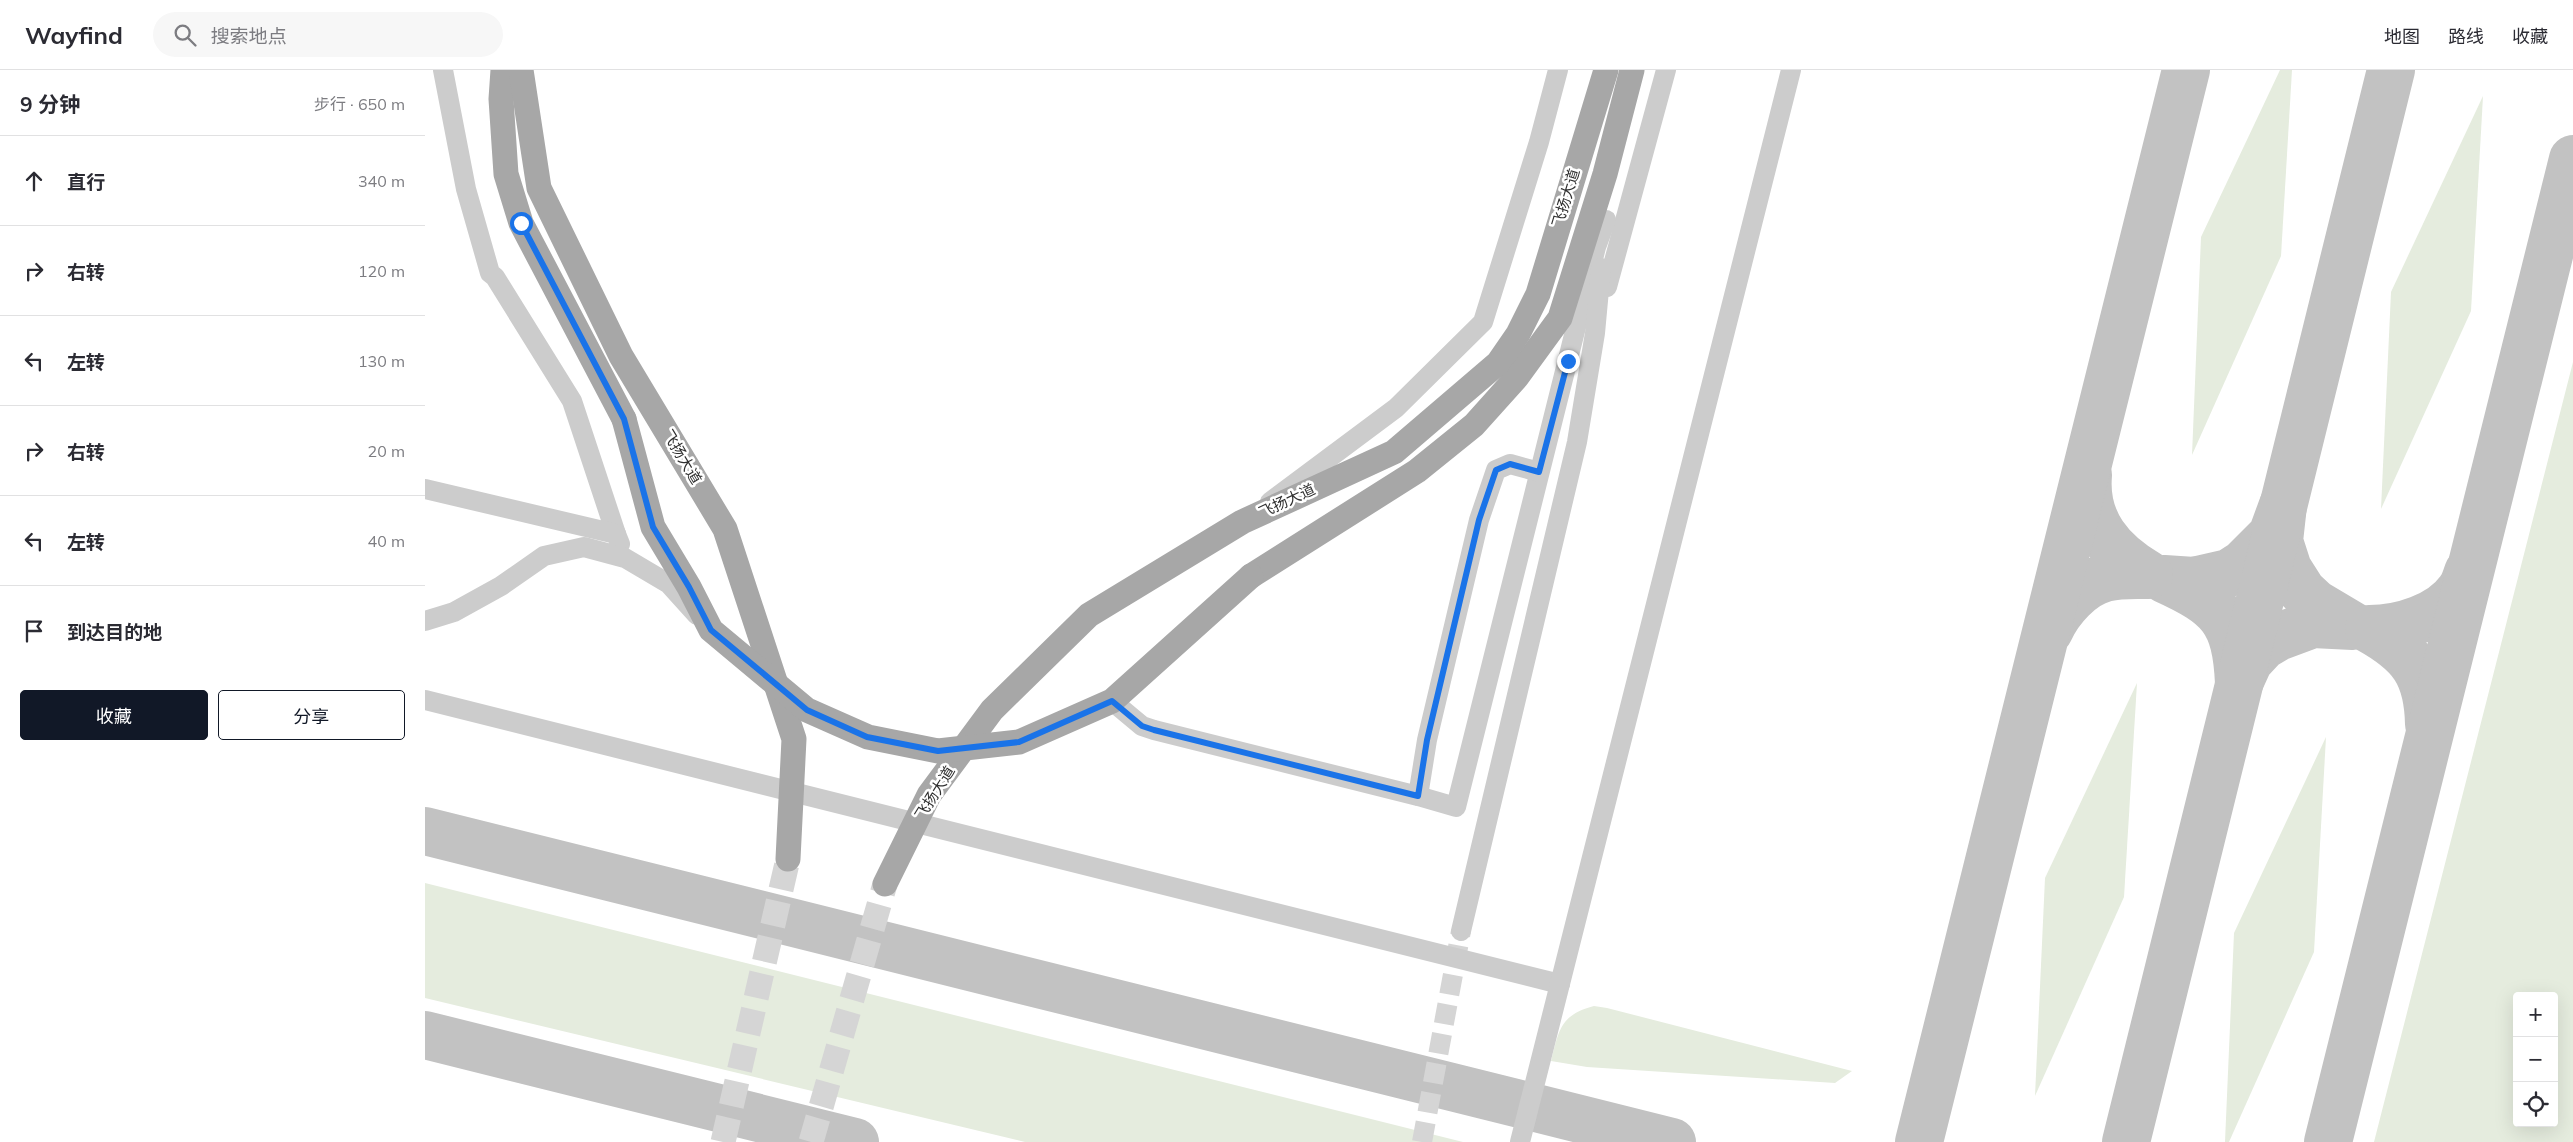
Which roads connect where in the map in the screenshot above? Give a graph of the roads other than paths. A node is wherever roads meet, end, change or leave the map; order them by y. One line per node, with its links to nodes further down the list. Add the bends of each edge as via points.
1 (443, 70): 15 (street, via 466,189 490,273 572,401)
2 (503, 70): 18 (main road, bridge, via 501,100 506,174 521,223 624,419 653,527)
3 (521, 70): 22 (main road, 飞扬大道, via 539,188 621,356 725,529 794,739)
4 (1558, 70): 14 (street, via 1483,322 1396,408)
5 (1606, 70): 14 (main road, 飞扬大道, via 1539,294 1498,363 1394,452)
6 (1632, 70): 9 (main road)
7 (1666, 70): 11 (street)
8 (1791, 70): 25 (street)
9 (1612, 147): 10 (street); 20 (main road, bridge, via 1560,318 1517,377 1474,425 1417,471 1251,576)
10 (1606, 220): 11 (street); 12 (street, via 1596,247)
11 (1595, 333): 24 (street, via 1577,442)
12 (1539, 472): 21 (street, via 1510,464 1496,470 1479,520 1427,740); 21 (street, via 1456,807)
13 (425, 489): 15 (street)
14 (1242, 522): 23 (main road, 飞扬大道, via 1089,615 992,710 929,795)
15 (616, 534): 16 (street)
16 (625, 558): 17 (street, via 584,547 544,556 455,612); 18 (street, bridge, via 669,584)
17 (425, 622)
18 (711, 630): 20 (main road, bridge, via 807,710 867,737 938,751 1019,742)
19 (425, 700): 25 (street)
20 (1112, 701): 21 (street, via 1142,726)
21 (1418, 796)
22 (788, 859)
23 (885, 884)
24 (1461, 931)
25 (1560, 984): 26 (street)
26 (1520, 1142)

